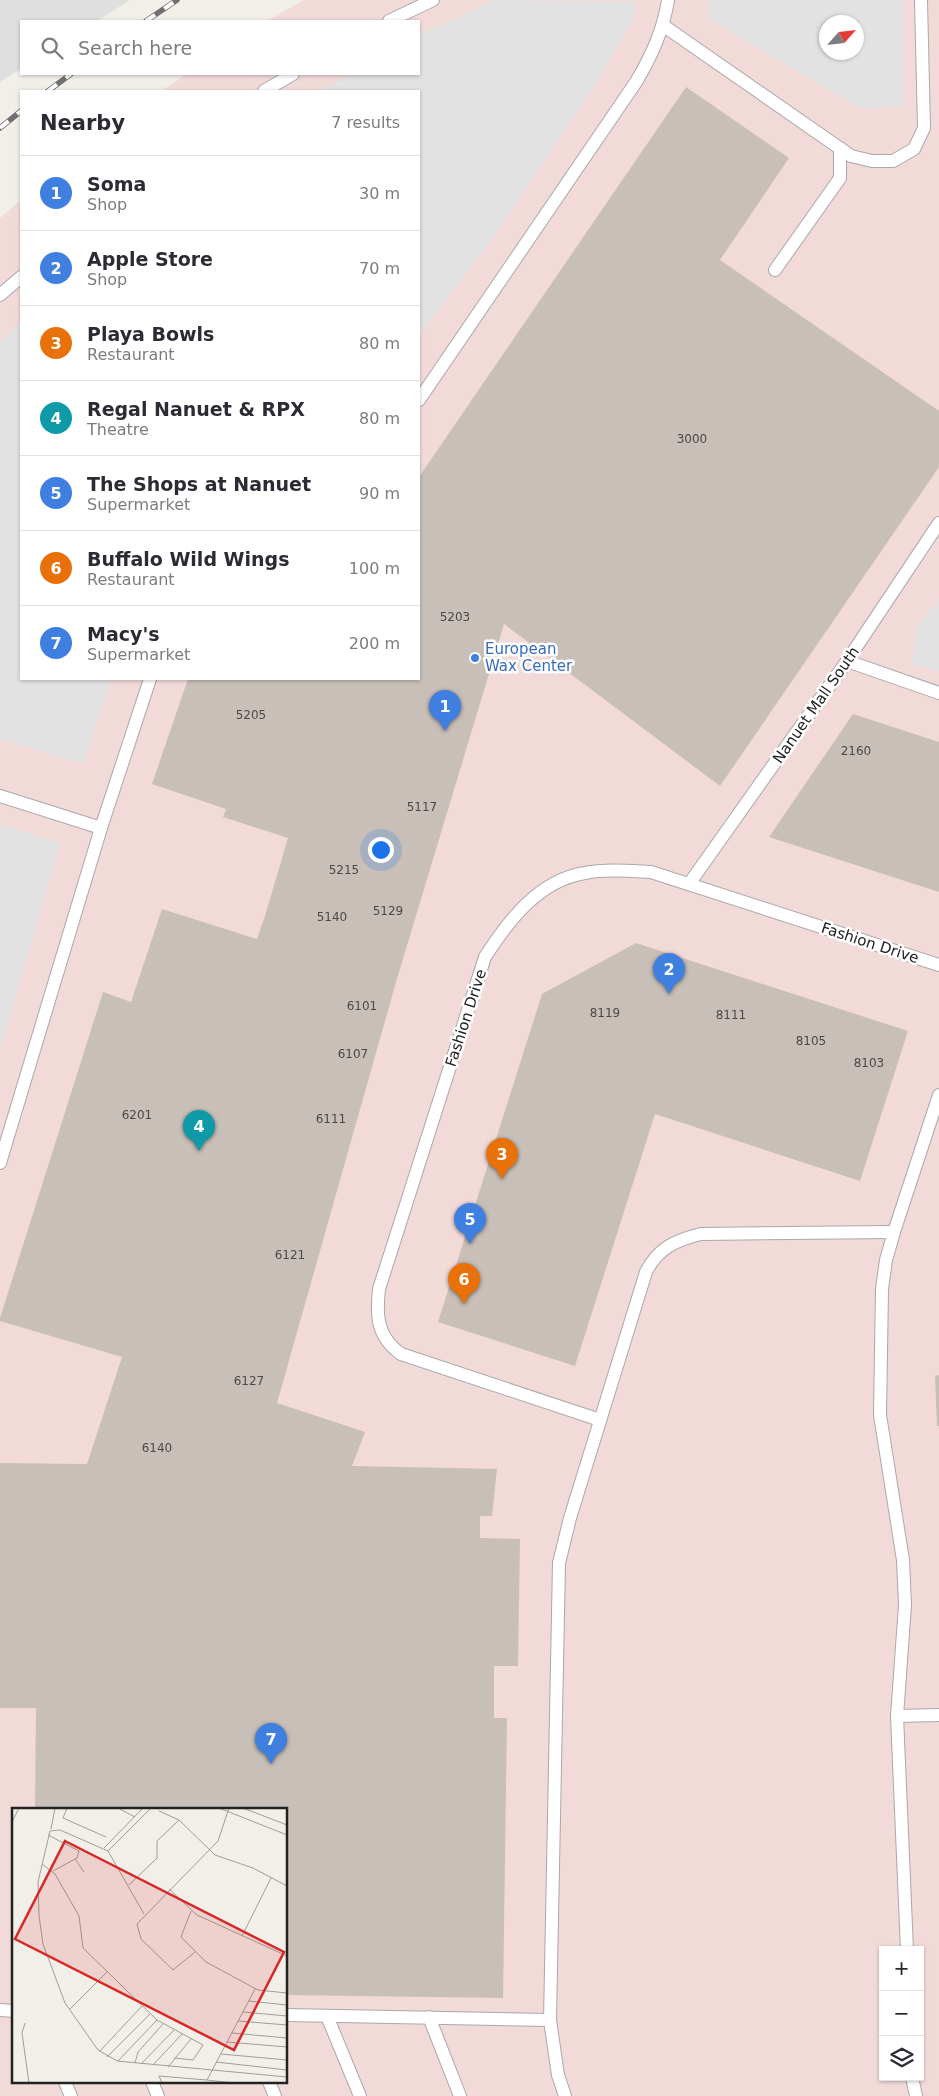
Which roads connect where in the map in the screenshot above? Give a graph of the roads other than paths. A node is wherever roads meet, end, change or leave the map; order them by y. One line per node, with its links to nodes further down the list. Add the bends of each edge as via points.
1 (433, 0): 4 (lane)
2 (668, 0): 5 (lane)
3 (921, 0): 8 (lane, via 924,128 914,149 893,161 872,161 851,156)
4 (391, 20)
5 (664, 26): 8 (lane); 12 (lane, via 636,82)
6 (291, 75): 7 (lane)
7 (266, 90)
8 (840, 148): 9 (lane, via 840,178)
9 (775, 270)
10 (20, 278): 11 (lane)
11 (0, 295)
12 (420, 399)
13 (939, 523): 14 (lane, Nanuet Mall South)
14 (847, 661): 16 (lane); 19 (lane, Nanuet Mall South)
15 (150, 680): 18 (lane)
16 (939, 693)
17 (0, 796): 18 (lane)
18 (101, 828): 22 (lane)
19 (689, 884): 20 (lane, Fashion Drive); 24 (lane, Fashion Drive, via 651,872 616,870 583,873 553,885 530,900 502,930 485,958 380,1289 378,1322 390,1346 401,1354)
20 (939, 965)
21 (939, 1095): 23 (lane)
22 (0, 1163)
23 (894, 1232): 24 (lane, via 701,1234 682,1238 665,1247 653,1258 646,1272); 26 (lane, via 882,1289 880,1415 903,1560 905,1604)
24 (600, 1420): 31 (lane, via 563,1539 559,1563)
25 (939, 1715): 26 (lane)
26 (897, 1716): 27 (lane)
27 (907, 1946)
28 (288, 2015): 29 (lane)
29 (327, 2016): 30 (lane); 39 (lane)
30 (429, 2017): 31 (lane); 40 (lane)
31 (550, 2020): 41 (lane, via 558,2076)
32 (913, 2081): 42 (lane)
33 (66, 2084): 36 (lane)
34 (153, 2084): 37 (lane)
35 (270, 2084): 38 (lane)
36 (71, 2096)
37 (158, 2096)
38 (275, 2096)
39 (360, 2096)
40 (460, 2096)
41 (565, 2096)
42 (916, 2096)

